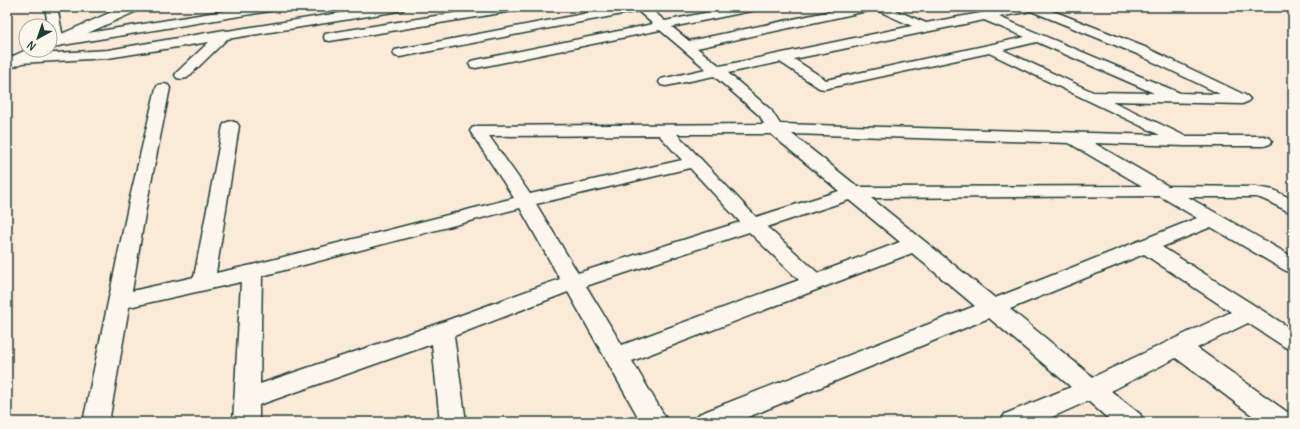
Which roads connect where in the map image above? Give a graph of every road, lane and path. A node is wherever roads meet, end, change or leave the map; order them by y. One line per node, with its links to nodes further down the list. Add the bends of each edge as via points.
1 (51, 7): 16 (street)
2 (134, 7): 23 (street)
3 (270, 7): 14 (street)
4 (311, 7): 17 (street)
5 (399, 7): 17 (street)
6 (513, 7): 13 (street)
7 (640, 7): 18 (street); 27 (street)
8 (751, 7): 18 (street)
9 (867, 7): 25 (street)
10 (878, 7): 19 (street)
11 (965, 7): 15 (street)
12 (1032, 7): 15 (street); 36 (street, via 1142,51 1242,99)
13 (474, 10): 21 (street)
14 (224, 11): 20 (street); 24 (street)
15 (985, 16): 19 (street); 22 (street)
16 (52, 18)
17 (327, 19): 20 (street)
18 (663, 26): 25 (street); 30 (street)
19 (925, 27): 28 (street)
20 (224, 35): 29 (street, via 108,54); 32 (street)
21 (330, 37)
22 (1038, 38): 26 (street); 36 (street)
23 (58, 41)
24 (58, 42)
25 (686, 46): 31 (street)
26 (990, 48): 28 (street, via 824,85); 35 (street)
27 (400, 52)
28 (782, 57): 31 (street)
29 (13, 62)
30 (476, 64)
31 (716, 70): 33 (street); 38 (street, via 766,113)
32 (182, 75)
33 (666, 82)
34 (163, 88): 57 (street)
35 (1089, 96): 36 (street); 41 (street)
36 (1176, 97)
37 (231, 126): 56 (street)
38 (775, 129): 39 (street); 40 (street); 45 (street)
39 (664, 130): 43 (street); 46 (street, via 478,131)
40 (1072, 138): 41 (street); 44 (street)
41 (1184, 141): 42 (street)
42 (1264, 141)
43 (695, 162): 46 (street); 49 (street)
44 (1163, 191): 45 (street); 47 (street, via 1256,192 1268,194); 48 (street)
45 (852, 193): 49 (street); 50 (street)
46 (525, 200): 53 (street); 54 (street)
47 (1293, 207)
48 (1212, 219): 51 (street); 52 (street)
49 (753, 225): 54 (street); 55 (street)
50 (915, 244): 55 (street); 58 (street)
51 (1146, 246): 58 (street); 59 (street)
52 (1293, 266)
53 (252, 272): 56 (street); 65 (street)
54 (573, 282): 60 (street); 63 (street)
55 (816, 282): 63 (street)
56 (204, 283): 57 (street)
57 (120, 301): 67 (street)
58 (992, 307): 64 (street); 70 (street)
59 (1248, 313): 61 (street); 62 (street)
60 (442, 332): 65 (street); 69 (street)
61 (1293, 341)
62 (1178, 347): 64 (street); 73 (street)
63 (617, 357): 66 (street)
64 (1091, 389): 71 (street); 72 (street)
65 (247, 399): 68 (street)
66 (651, 421)
67 (96, 422)
68 (246, 422)
69 (452, 422)
70 (708, 422)
71 (1014, 422)
72 (1132, 422)
73 (1281, 422)

